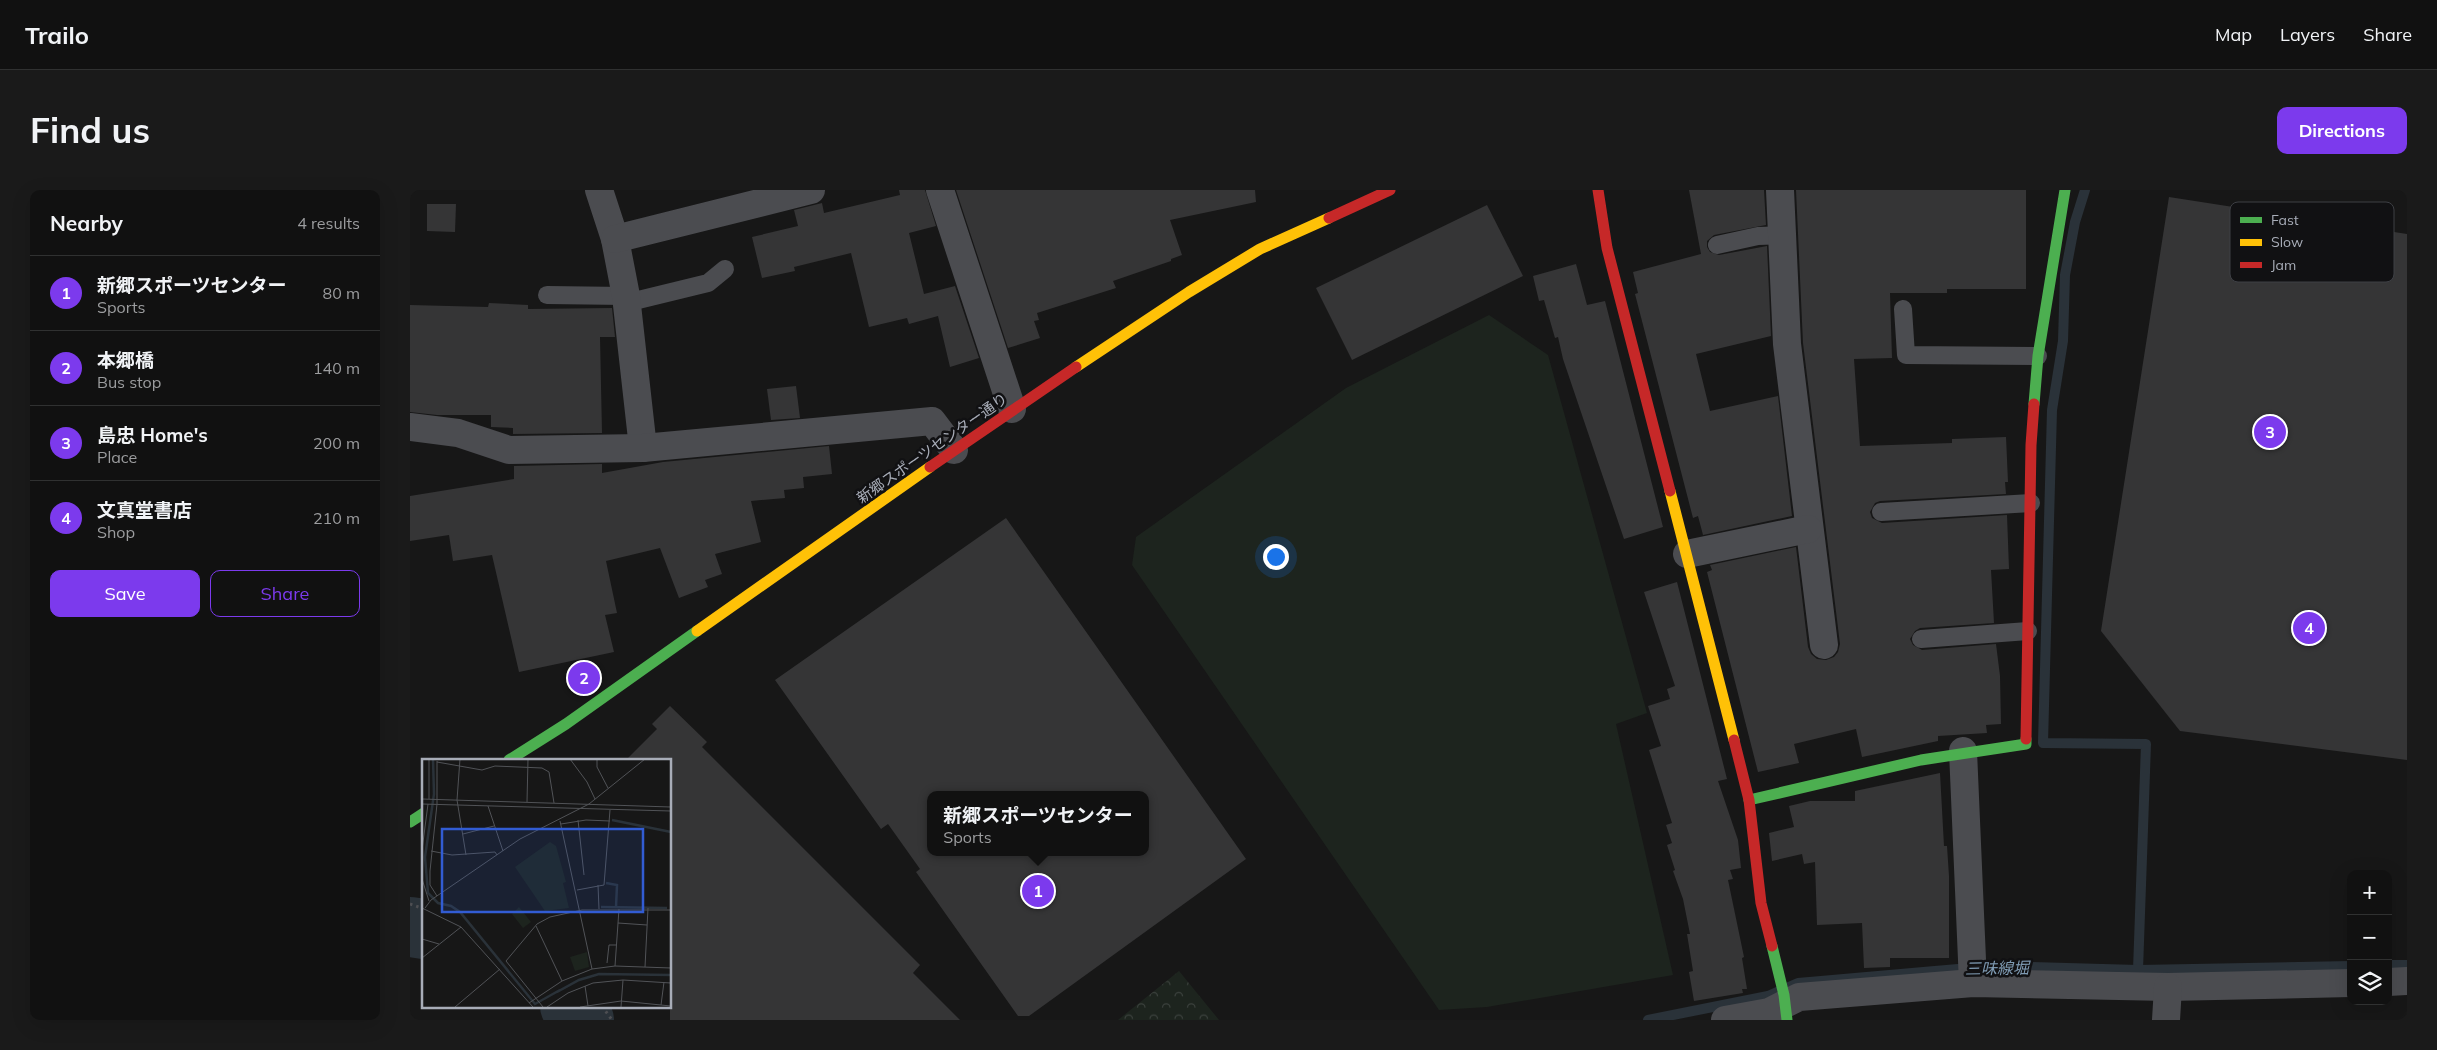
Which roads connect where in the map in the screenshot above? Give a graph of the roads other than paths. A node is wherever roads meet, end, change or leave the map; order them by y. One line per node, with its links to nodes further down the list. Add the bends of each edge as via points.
1 (599, 190): 9 (street)
2 (811, 190): 9 (street)
3 (940, 190): 16 (street)
4 (1390, 190): 16 (street, 新郷スポーツセンター通り, via 1260,249)
5 (1598, 190): 23 (street, via 1606,248)
6 (1780, 190): 8 (street)
7 (2065, 190): 15 (street)
8 (1784, 235): 10 (lane, via 1758,236); 22 (street, via 1787,344)
9 (615, 239): 13 (street)
10 (1717, 245)
11 (724, 269): 13 (lane, via 708,283)
12 (547, 295): 13 (lane)
13 (626, 300): 18 (street)
14 (1903, 309): 15 (lane, via 1906,355)
15 (2038, 356): 20 (street)
16 (1012, 409): 19 (street, 新郷スポーツセンター通り)
17 (410, 427): 18 (street, via 458,433 509,450)
18 (643, 448): 19 (street, via 932,421)
19 (954, 450): 28 (street, 新郷スポーツセンター通り, via 574,718)
20 (2030, 503): 21 (lane); 24 (street)
21 (1881, 512)
22 (1808, 529): 23 (street); 26 (street)
23 (1687, 554): 29 (street)
24 (2028, 631): 25 (lane); 27 (street, via 2026,744)
25 (1921, 639)
26 (1824, 645)
27 (1963, 751): 29 (street, via 1880,767); 33 (street)
28 (511, 759)
29 (1749, 800): 37 (street, via 1762,903)
30 (422, 814): 31 (street)
31 (410, 822)
32 (2407, 981): 34 (street)
33 (1973, 982): 36 (street); 37 (street)
34 (2392, 982)
35 (2347, 983): 36 (street)
36 (2168, 988): 39 (street)
37 (1784, 1000): 38 (street, via 1769,1012)
38 (1724, 1020)
39 (2166, 1020)

